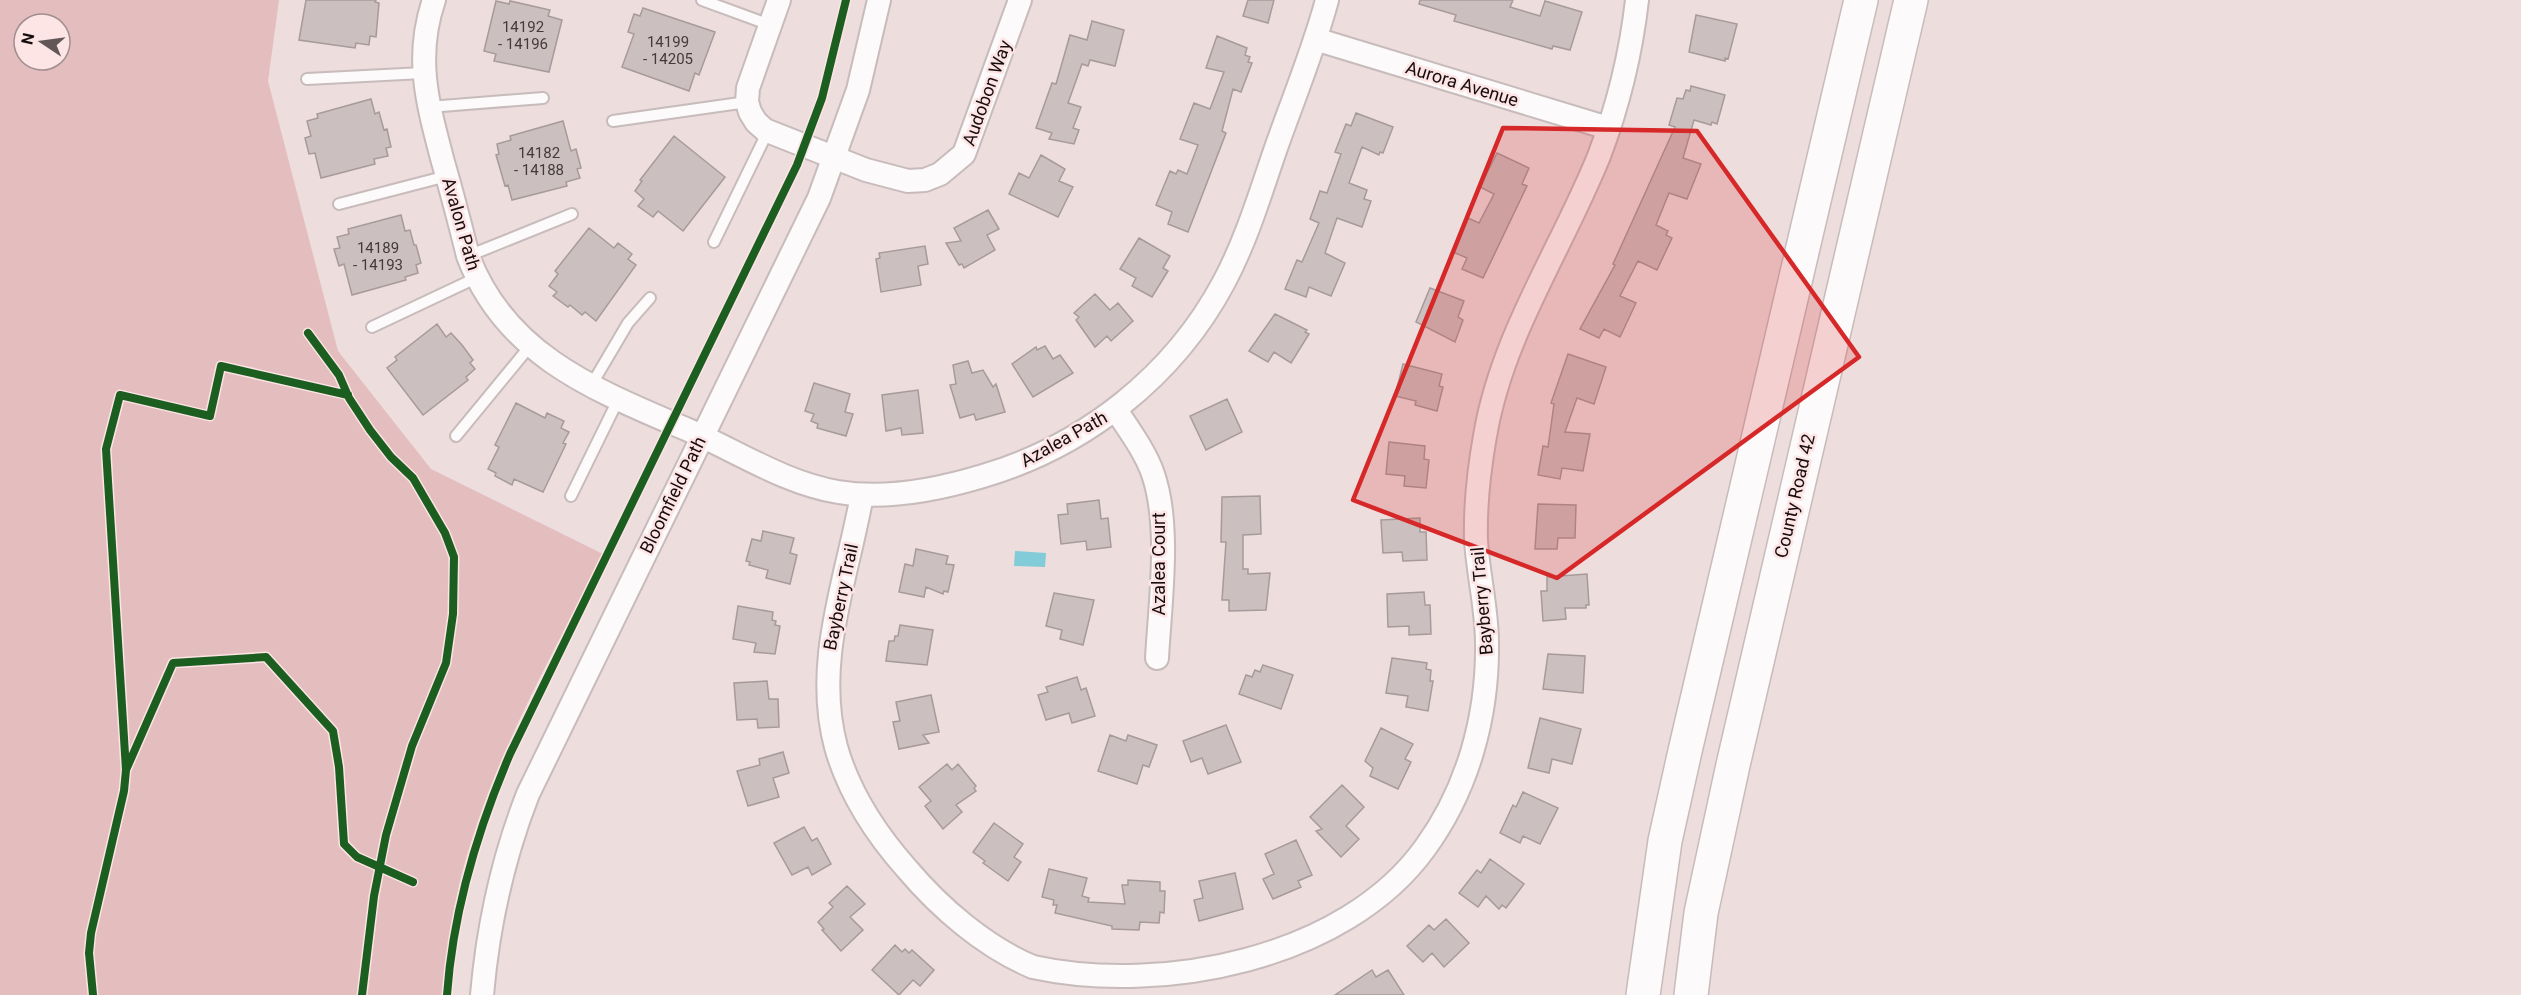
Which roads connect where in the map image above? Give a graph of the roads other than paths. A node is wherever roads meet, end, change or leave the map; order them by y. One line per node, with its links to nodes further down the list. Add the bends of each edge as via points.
1 (434, 0): 12 (street, Avalon Path, via 423,47)
2 (702, 0): 10 (lane)
3 (779, 0): 10 (street)
4 (879, 0): 20 (street, Bloomfield Path, via 858,90)
5 (1020, 0): 20 (street, Audobon Way, via 971,139 953,165 925,180 908,181)
6 (1328, 0): 11 (street, Azalea Path)
7 (1637, 0): 18 (street, Bayberry Trail, via 1628,61)
8 (1861, 0): 40 (highway, via 1682,763 1665,841)
9 (1911, 0): 41 (highway, County Road 42, via 1733,765 1701,913)
10 (770, 25): 15 (street, via 752,73)
11 (1315, 39): 18 (street, Aurora Avenue); 32 (street, Azalea Path, via 1247,231 1224,281 1209,308 1172,356)
12 (423, 73): 13 (lane); 16 (street, Avalon Path)
13 (307, 79)
14 (543, 98): 16 (lane)
15 (747, 102): 17 (lane); 19 (street, via 756,122)
16 (428, 107): 21 (street, Avalon Path)
17 (613, 121)
18 (1608, 128): 38 (street, Bayberry Trail, via 1585,188 1515,336 1492,403 1477,504 1476,539 1487,670 1478,736 1455,796 1424,850 1380,897 1287,955)
19 (768, 131): 20 (street, Audobon Way); 24 (lane)
20 (835, 158): 33 (street, Bloomfield Path)
21 (447, 176): 22 (lane); 25 (street, Avalon Path)
22 (339, 204)
23 (572, 214): 25 (lane)
24 (714, 242)
25 (468, 256): 26 (street, Avalon Path)
26 (476, 278): 28 (lane); 29 (street, Avalon Path, via 499,315)
27 (650, 298): 30 (lane, via 628,323)
28 (372, 327)
29 (530, 346): 30 (street, Avalon Path); 34 (lane)
30 (592, 384): 31 (street, Avalon Path)
31 (619, 398): 33 (street, Avalon Path); 36 (lane)
32 (1116, 410): 35 (street, Azalea Path, via 1063,443 1006,470 929,489); 37 (street, Azalea Court, via 1153,473 1159,497 1162,521)
33 (702, 435): 35 (street, Azalea Path, via 810,485); 39 (street, Bloomfield Path, via 521,812 498,890)
34 (456, 436)
35 (862, 495): 38 (street, Bayberry Trail, via 834,620 828,681 836,746 849,784 868,818 890,849 942,906 1008,955 1035,968 1102,984)
36 (571, 496)
37 (1158, 658)
38 (1184, 989)
39 (482, 995)
40 (1642, 995)
41 (1691, 995)

